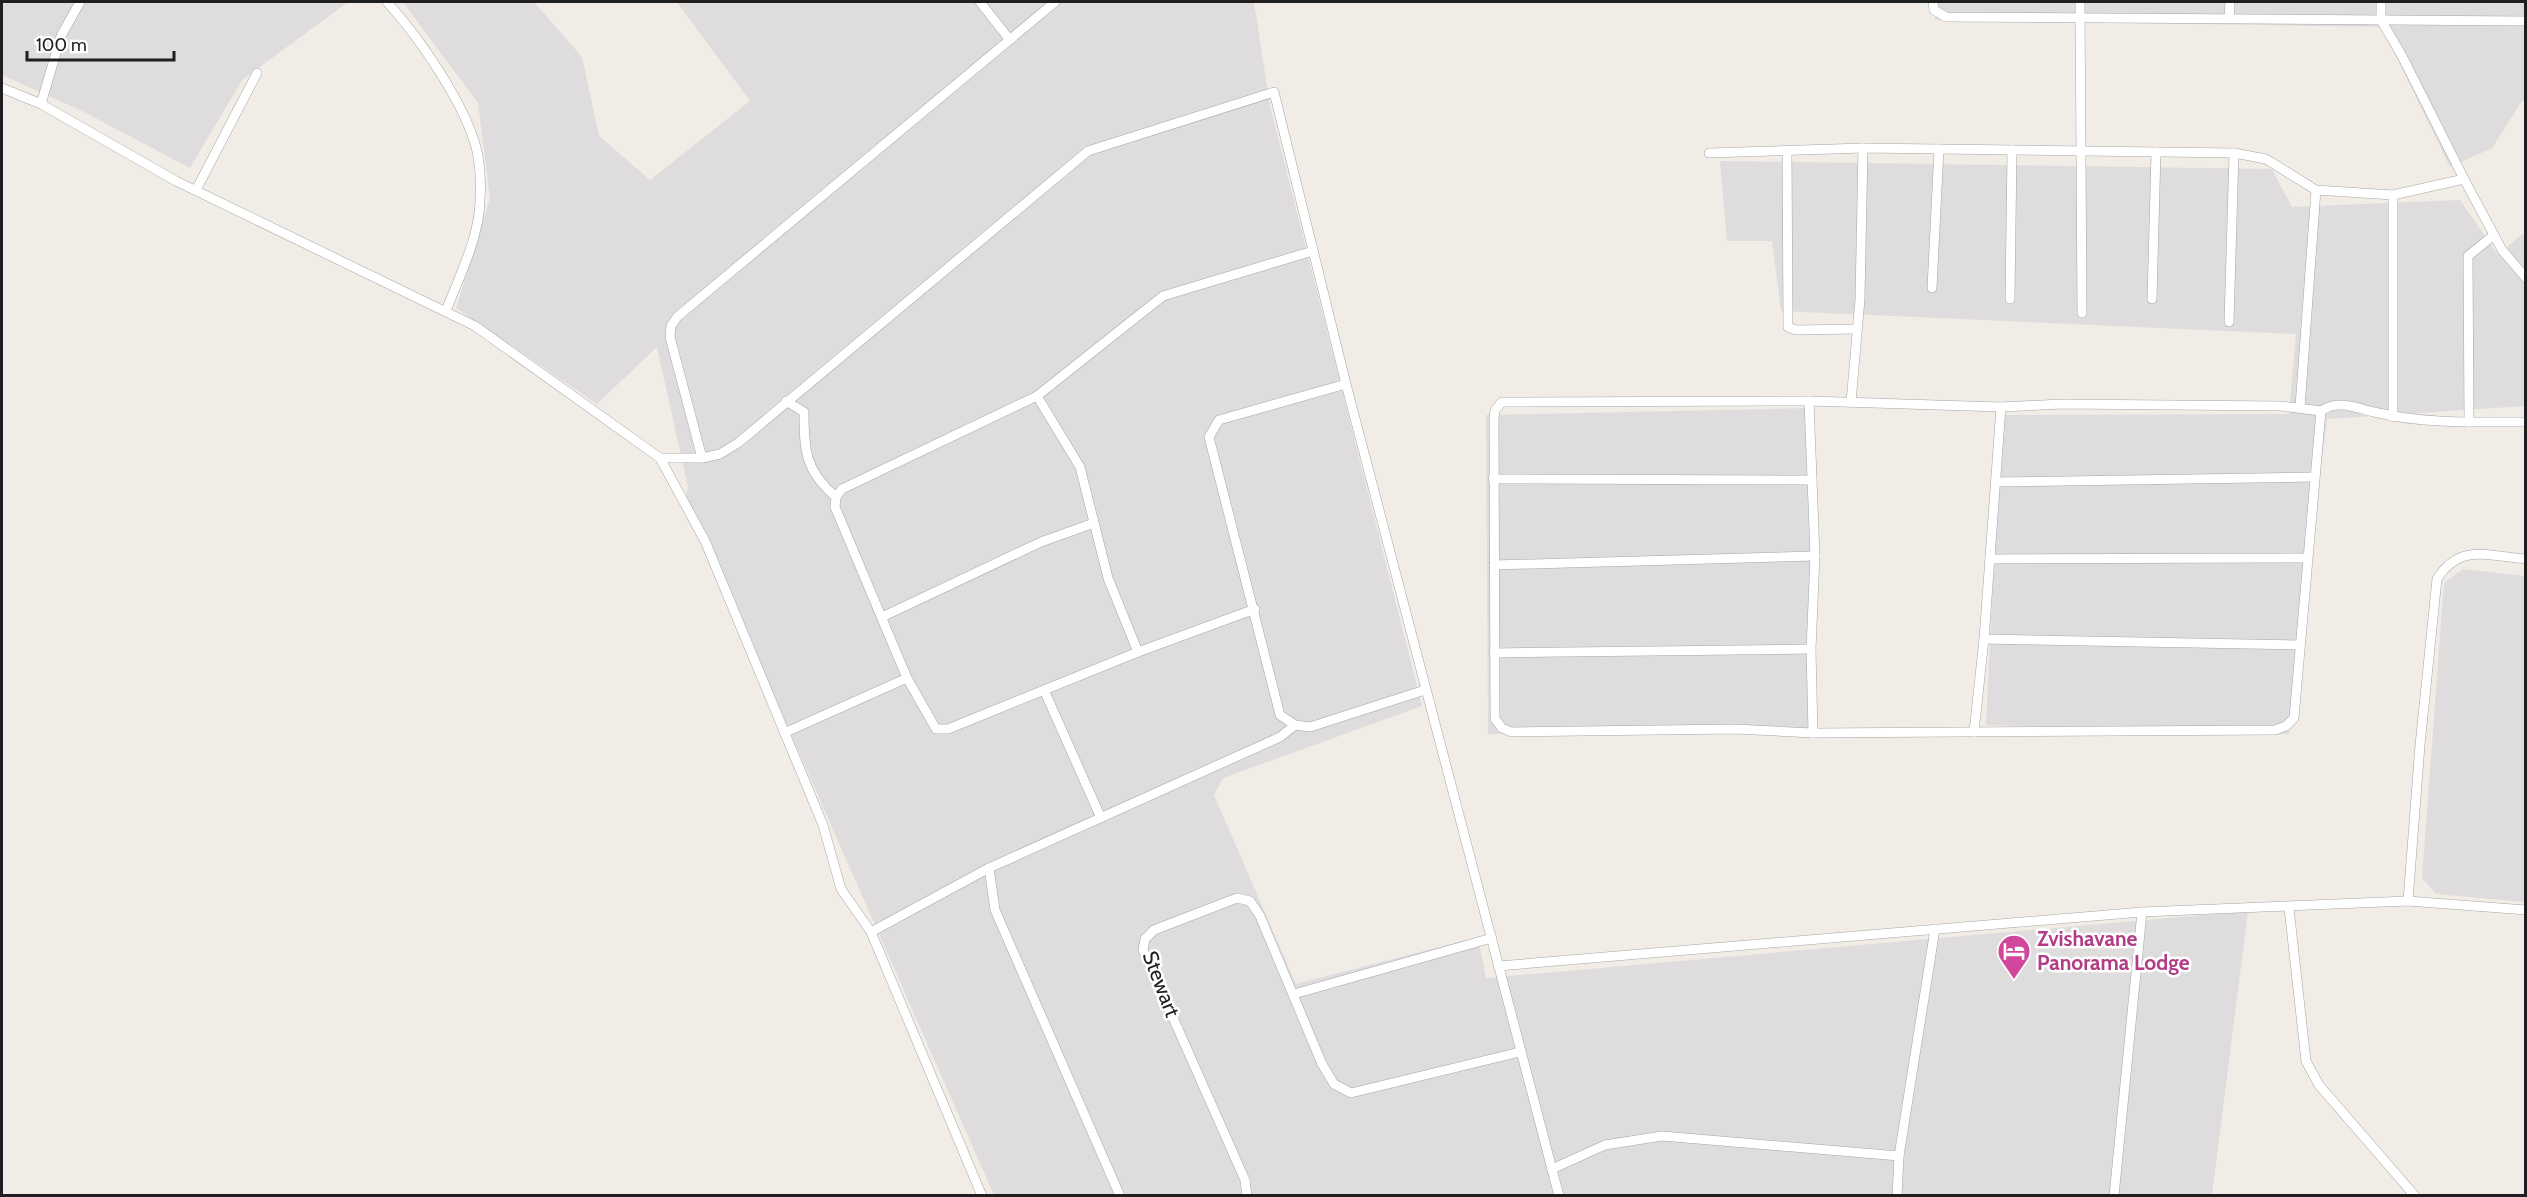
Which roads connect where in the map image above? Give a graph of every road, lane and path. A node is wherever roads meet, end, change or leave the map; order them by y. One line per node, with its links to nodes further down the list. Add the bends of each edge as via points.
1 (80, 2): 16 (street, via 61,36)
2 (387, 2): 35 (street, via 409,26 454,96 477,150 480,202 476,230)
3 (980, 2): 13 (street)
4 (1055, 2): 13 (street)
5 (1933, 2): 9 (street, via 1934,10 1946,17)
6 (2080, 2): 9 (street)
7 (2230, 2): 10 (street)
8 (2381, 2): 11 (street)
9 (2080, 18): 10 (street); 21 (street)
10 (2229, 19): 11 (street)
11 (2381, 20): 12 (street); 25 (street)
12 (2526, 21)
13 (1010, 40): 51 (street, via 670,326)
14 (257, 73): 26 (street)
15 (2, 88): 16 (street)
16 (41, 104): 26 (street)
17 (1863, 148): 18 (street); 19 (street); 38 (street)
18 (1939, 149): 20 (street); 32 (street)
19 (1787, 150): 23 (street); 38 (street, via 1788,327)
20 (2012, 150): 21 (street); 33 (street)
21 (2081, 151): 22 (street); 36 (street)
22 (2156, 152): 24 (street); 34 (street)
23 (1709, 153)
24 (2234, 153): 27 (street, via 2266,159); 37 (street)
25 (2464, 179): 28 (street); 29 (street)
26 (196, 190): 35 (street)
27 (2316, 190): 28 (street); 45 (street)
28 (2393, 195): 47 (street)
29 (2494, 235): 31 (street); 48 (street, via 2468,256)
30 (1313, 251): 39 (street); 40 (street, via 1163,296); 42 (street, via 1274,92 1088,151)
31 (2526, 278)
32 (1932, 288)
33 (2010, 299)
34 (2152, 299)
35 (446, 311): 50 (street, via 475,326)
36 (2082, 313)
37 (2229, 322)
38 (1856, 329): 43 (street)
39 (1346, 384): 63 (street, via 1219,420 1212,428 1209,437); 72 (street)
40 (1037, 396): 56 (street, via 842,489); 57 (street, via 1080,467)
41 (1809, 400): 43 (street); 53 (street, via 1502,402 1495,410); 54 (street)
42 (786, 402): 51 (street, via 738,444); 56 (street, via 804,411 804,453 819,483)
43 (1851, 402): 44 (street)
44 (2001, 407): 45 (street); 55 (street)
45 (2300, 407): 46 (street)
46 (2321, 411): 47 (street, via 2338,404); 52 (street)
47 (2393, 417): 48 (street)
48 (2469, 422): 49 (street)
49 (2526, 422)
50 (660, 458): 51 (street); 74 (street, via 705,541)
51 (702, 458)
52 (2314, 477): 55 (street); 59 (street)
53 (1493, 479): 54 (street); 62 (street)
54 (1812, 480): 58 (street)
55 (1995, 482): 60 (street)
56 (836, 497): 64 (street, via 835,507)
57 (1094, 523): 64 (street, via 1041,542); 68 (street, via 1108,578)
58 (1815, 556): 62 (street); 67 (street)
59 (2307, 558): 60 (street); 66 (street)
60 (1990, 559): 65 (street)
61 (2526, 559): 79 (street, via 2463,554 2446,565 2437,579)
62 (1494, 565): 69 (street)
63 (1255, 609): 68 (street); 73 (street, via 1280,715)
64 (882, 617): 70 (street)
65 (1984, 639): 66 (street); 75 (street)
66 (2300, 645): 75 (street, via 2294,718 2275,730)
67 (1811, 649): 69 (street); 76 (street)
68 (1138, 652): 71 (street)
69 (1494, 653): 76 (street, via 1495,719 1511,732 1735,729)
70 (907, 678): 71 (street, via 936,729 948,729); 74 (street)
71 (1044, 690): 77 (street)
72 (1425, 690): 73 (street, via 1310,727); 85 (street)
73 (1295, 725): 77 (street, via 1280,737)
74 (784, 732): 84 (street, via 823,825 841,889)
75 (1974, 732): 76 (street)
76 (1813, 733)
77 (1101, 818): 78 (street)
78 (989, 868): 84 (street); 92 (street, via 995,910)
79 (2408, 901): 80 (street); 81 (street)
80 (2289, 908): 82 (street); 97 (street, via 2306,1060 2319,1085)
81 (2526, 910)
82 (2142, 912): 83 (street); 96 (street)
83 (1935, 929): 86 (street); 89 (street)
84 (871, 932): 91 (street)
85 (1492, 938): 86 (street); 87 (street)
86 (1498, 966): 88 (street)
87 (1294, 994): 88 (street, via 1322,1064 1334,1084 1351,1093); 93 (street, Stewart, via 1250,901 1237,898 1154,930 1145,939 1143,950 1245,1180)
88 (1520, 1052): 90 (street)
89 (1899, 1156): 90 (street, via 1662,1136 1605,1145); 95 (street)
90 (1552, 1169): 94 (street)
91 (982, 1196)
92 (1120, 1196)
93 (1247, 1196)
94 (1559, 1196)
95 (1897, 1196)
96 (2114, 1196)
97 (2415, 1196)

